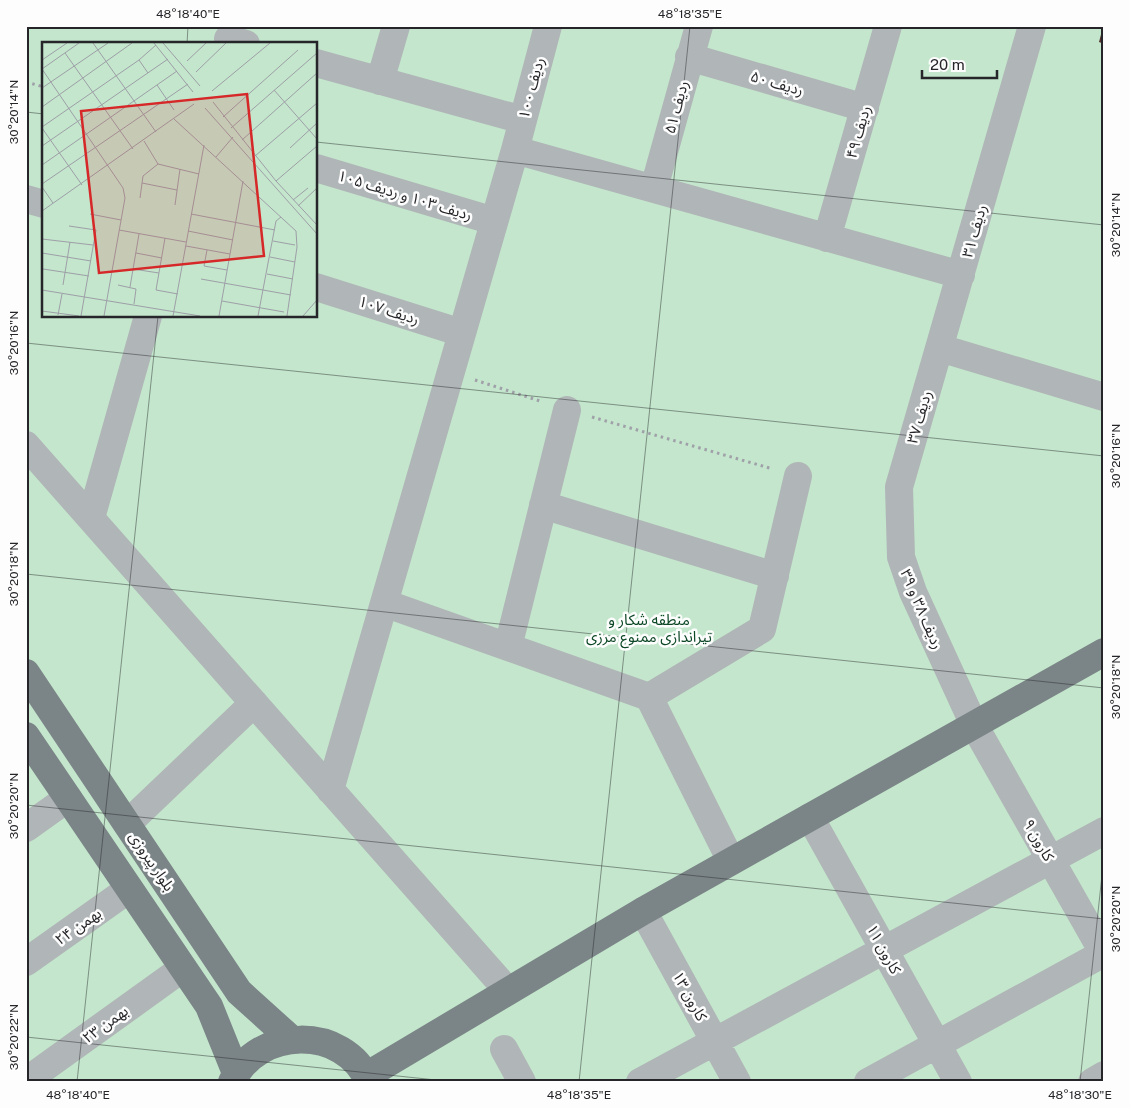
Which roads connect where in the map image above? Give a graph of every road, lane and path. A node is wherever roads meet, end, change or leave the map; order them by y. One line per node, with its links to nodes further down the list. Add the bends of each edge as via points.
1 (396, 26): 8 (street)
2 (548, 26): 12 (street, ردیف ۱۰۰)
3 (699, 26): 6 (street, ردیف ۵۱)
4 (888, 26): 11 (street, ردیف ۴۹)
5 (1032, 26): 20 (street, ردیف ۳۱)
6 (689, 58): 11 (street, ردیف ۵۰); 15 (street, ردیف ۵۱)
7 (318, 64): 8 (street)
8 (380, 81): 12 (street)
9 (26, 82): 10 (path)
10 (42, 86)
11 (865, 108): 19 (street, ردیف ۴۹)
12 (522, 120): 13 (street, ردیف ۱۰۰)
13 (515, 150): 15 (street); 18 (street, ردیف ۱۰۰)
14 (318, 169): 18 (street, ردیف ۱۰۳ و ردیف ۱۰۵)
15 (654, 188): 19 (street)
16 (26, 199): 17 (street)
17 (42, 203)
18 (494, 221): 23 (street, ردیف ۱۰۰)
19 (827, 238): 20 (street)
20 (961, 275): 24 (street, ردیف ۳۱)
21 (318, 288): 23 (street, ردیف ۱۰۷)
22 (147, 318): 32 (street)
23 (462, 333): 25 (street, ردیف ۱۰۰)
24 (940, 348): 26 (street); 30 (street, ردیف ۳۷)
25 (450, 372): 27 (path); 34 (street, ردیف ۱۰۰)
26 (1104, 397)
27 (568, 410): 29 (path); 31 (street)
28 (26, 445): 32 (street)
29 (798, 476): 33 (street)
30 (899, 487): 40 (street, ردیف ۳۸ و ۳۹, via 901,557 913,592)
31 (543, 505): 33 (street); 35 (street)
32 (90, 518): 39 (street)
33 (774, 576): 38 (street, via 762,629)
34 (384, 603): 35 (street); 42 (street, ردیف ۱۰۰)
35 (508, 647): 38 (street)
36 (1104, 652): 40 (main road)
37 (26, 673): 45 (main road, بلوار پیروزی)
38 (649, 697): 49 (street)
39 (254, 703): 42 (street); 45 (street)
40 (974, 725): 44 (main road); 48 (street, کارون ۹)
41 (26, 736): 43 (main road)
42 (330, 790): 56 (street)
43 (68, 798): 46 (street); 50 (main road)
44 (810, 817): 49 (main road); 52 (street, کارون ۱۱)
45 (127, 824): 57 (main road, بلوار پیروزی, via 239,992)
46 (26, 828)
47 (1104, 831): 48 (street)
48 (1050, 860): 52 (street); 53 (street, کارون ۹)
49 (731, 861): 51 (main road)
50 (130, 889): 54 (street, بهمن ۲۴); 55 (main road)
51 (643, 911): 56 (main road); 58 (street, کارون ۱۳)
52 (884, 949): 58 (street); 59 (street, کارون ۱۱)
53 (1104, 953): 59 (street)
54 (26, 962)
55 (183, 968): 62 (main road, via 208,1006); 64 (street, بهمن ۲۳)
56 (508, 991): 63 (main road)
57 (291, 1039): 62 (main road, via 260,1050); 63 (main road, via 313,1040 334,1046 352,1059)
58 (715, 1041): 66 (street); 67 (street, کارون ۱۳)
59 (937, 1044): 68 (street); 69 (street, کارون ۱۱)
60 (504, 1049): 65 (street)
61 (1104, 1076): 70 (street)
62 (234, 1077)
63 (367, 1079)
64 (26, 1081)
65 (522, 1082)
66 (640, 1082)
67 (737, 1082)
68 (868, 1082)
69 (958, 1082)
70 (1092, 1082)

